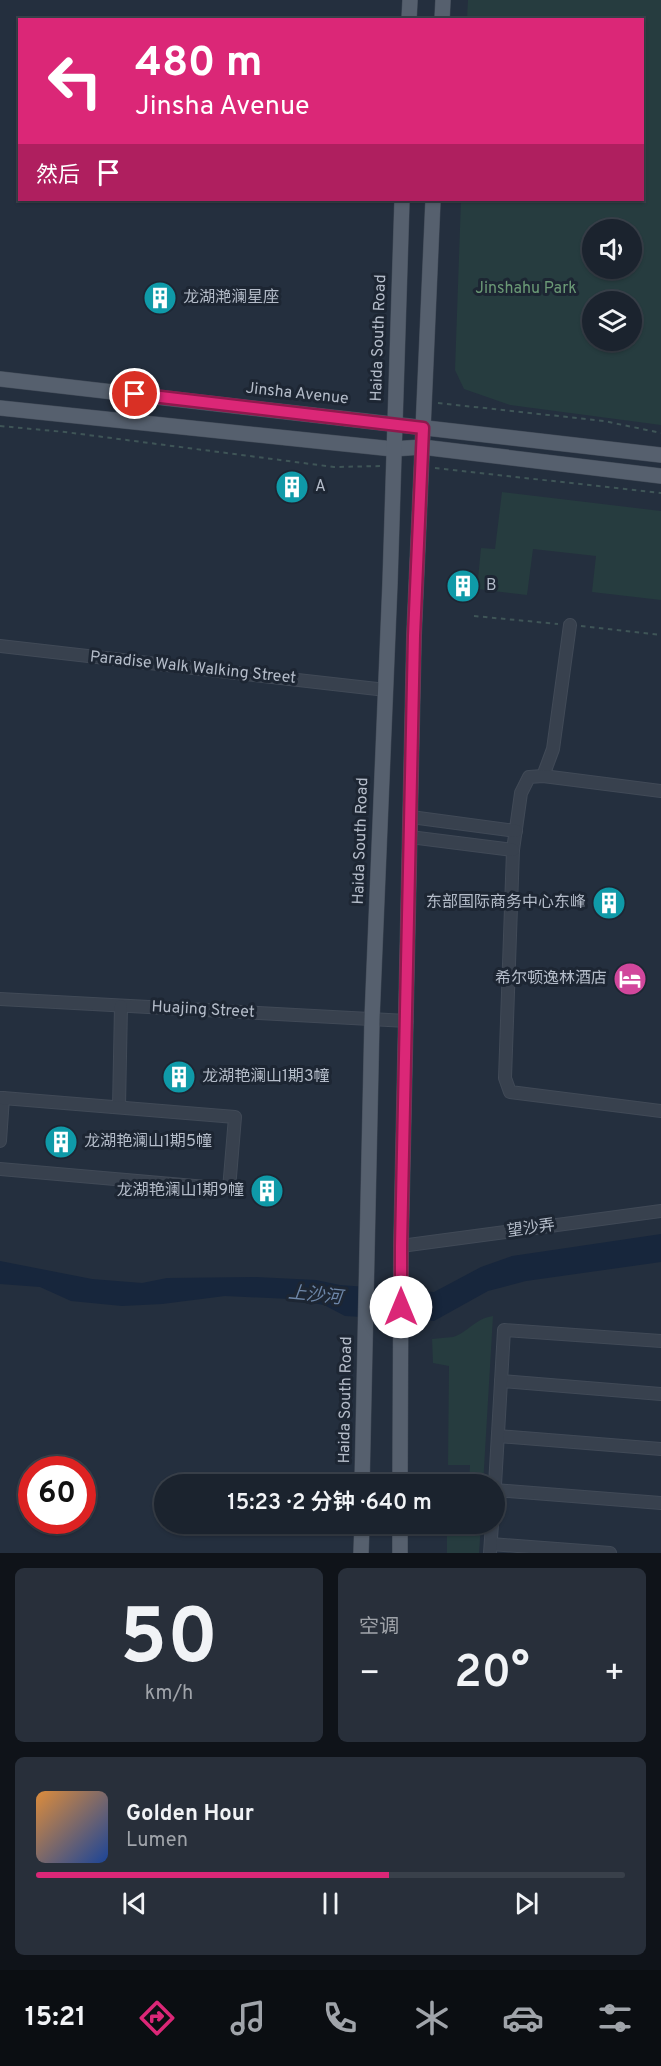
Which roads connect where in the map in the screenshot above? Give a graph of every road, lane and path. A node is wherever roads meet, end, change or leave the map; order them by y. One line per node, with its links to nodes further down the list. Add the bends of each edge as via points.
1 (410, 0): 3 (main road)
2 (443, 0): 4 (main road)
3 (409, 18)
4 (442, 18)
5 (402, 201): 10 (main road, Haida South Road)
6 (433, 201): 8 (main road)
7 (0, 379): 10 (main road, Jinsha Avenue)
8 (424, 401): 12 (main road); 13 (path, via 604,421)
9 (0, 408): 15 (main road)
10 (394, 423): 12 (main road, Jinsha Avenue); 15 (main road, Haida South Road)
11 (0, 426): 17 (path, via 334,467)
12 (423, 428): 14 (main road); 16 (main road, Jinsha Avenue)
13 (661, 433)
14 (422, 447): 15 (main road); 18 (main road); 19 (main road)
15 (393, 449): 17 (main road, Haida South Road)
16 (661, 455)
17 (393, 466): 23 (main road, Haida South Road)
18 (422, 466): 20 (path); 26 (main road)
19 (661, 476)
20 (661, 493)
21 (570, 625): 24 (street, via 553,748)
22 (0, 646): 23 (street, Paradise Walk Walking Street)
23 (386, 690): 32 (main road, Haida South Road)
24 (543, 776): 25 (street); 27 (street, via 529,777 521,793)
25 (661, 791)
26 (411, 817): 27 (street); 28 (main road)
27 (516, 831): 29 (street)
28 (410, 837): 29 (street); 33 (main road)
29 (513, 850): 36 (street, via 505,1078 510,1092)
30 (0, 999): 31 (street, Huajing Street)
31 (121, 1005): 32 (street, Huajing Street); 35 (street)
32 (372, 1019): 33 (street, Huajing Street); 46 (main road, Haida South Road)
33 (407, 1021): 40 (main road)
34 (1, 1098): 35 (street); 37 (street)
35 (118, 1107): 38 (street, via 235,1117 229,1189)
36 (661, 1111)
37 (0, 1142)
38 (0, 1169)
39 (661, 1211): 40 (street, 望沙弄)
40 (401, 1246): 47 (main road)
41 (661, 1341): 42 (street, via 504,1330)
42 (501, 1382): 43 (street); 44 (street)
43 (661, 1394)
44 (498, 1436): 45 (street); 48 (street)
45 (661, 1449)
46 (362, 1474)
47 (400, 1474)
48 (496, 1474)
49 (505, 1491): 50 (street)
50 (661, 1503)
51 (362, 1534): 54 (main road)
52 (400, 1534): 55 (main road)
53 (491, 1548): 56 (street)
54 (361, 1553)
55 (400, 1553)
56 (610, 1553)

